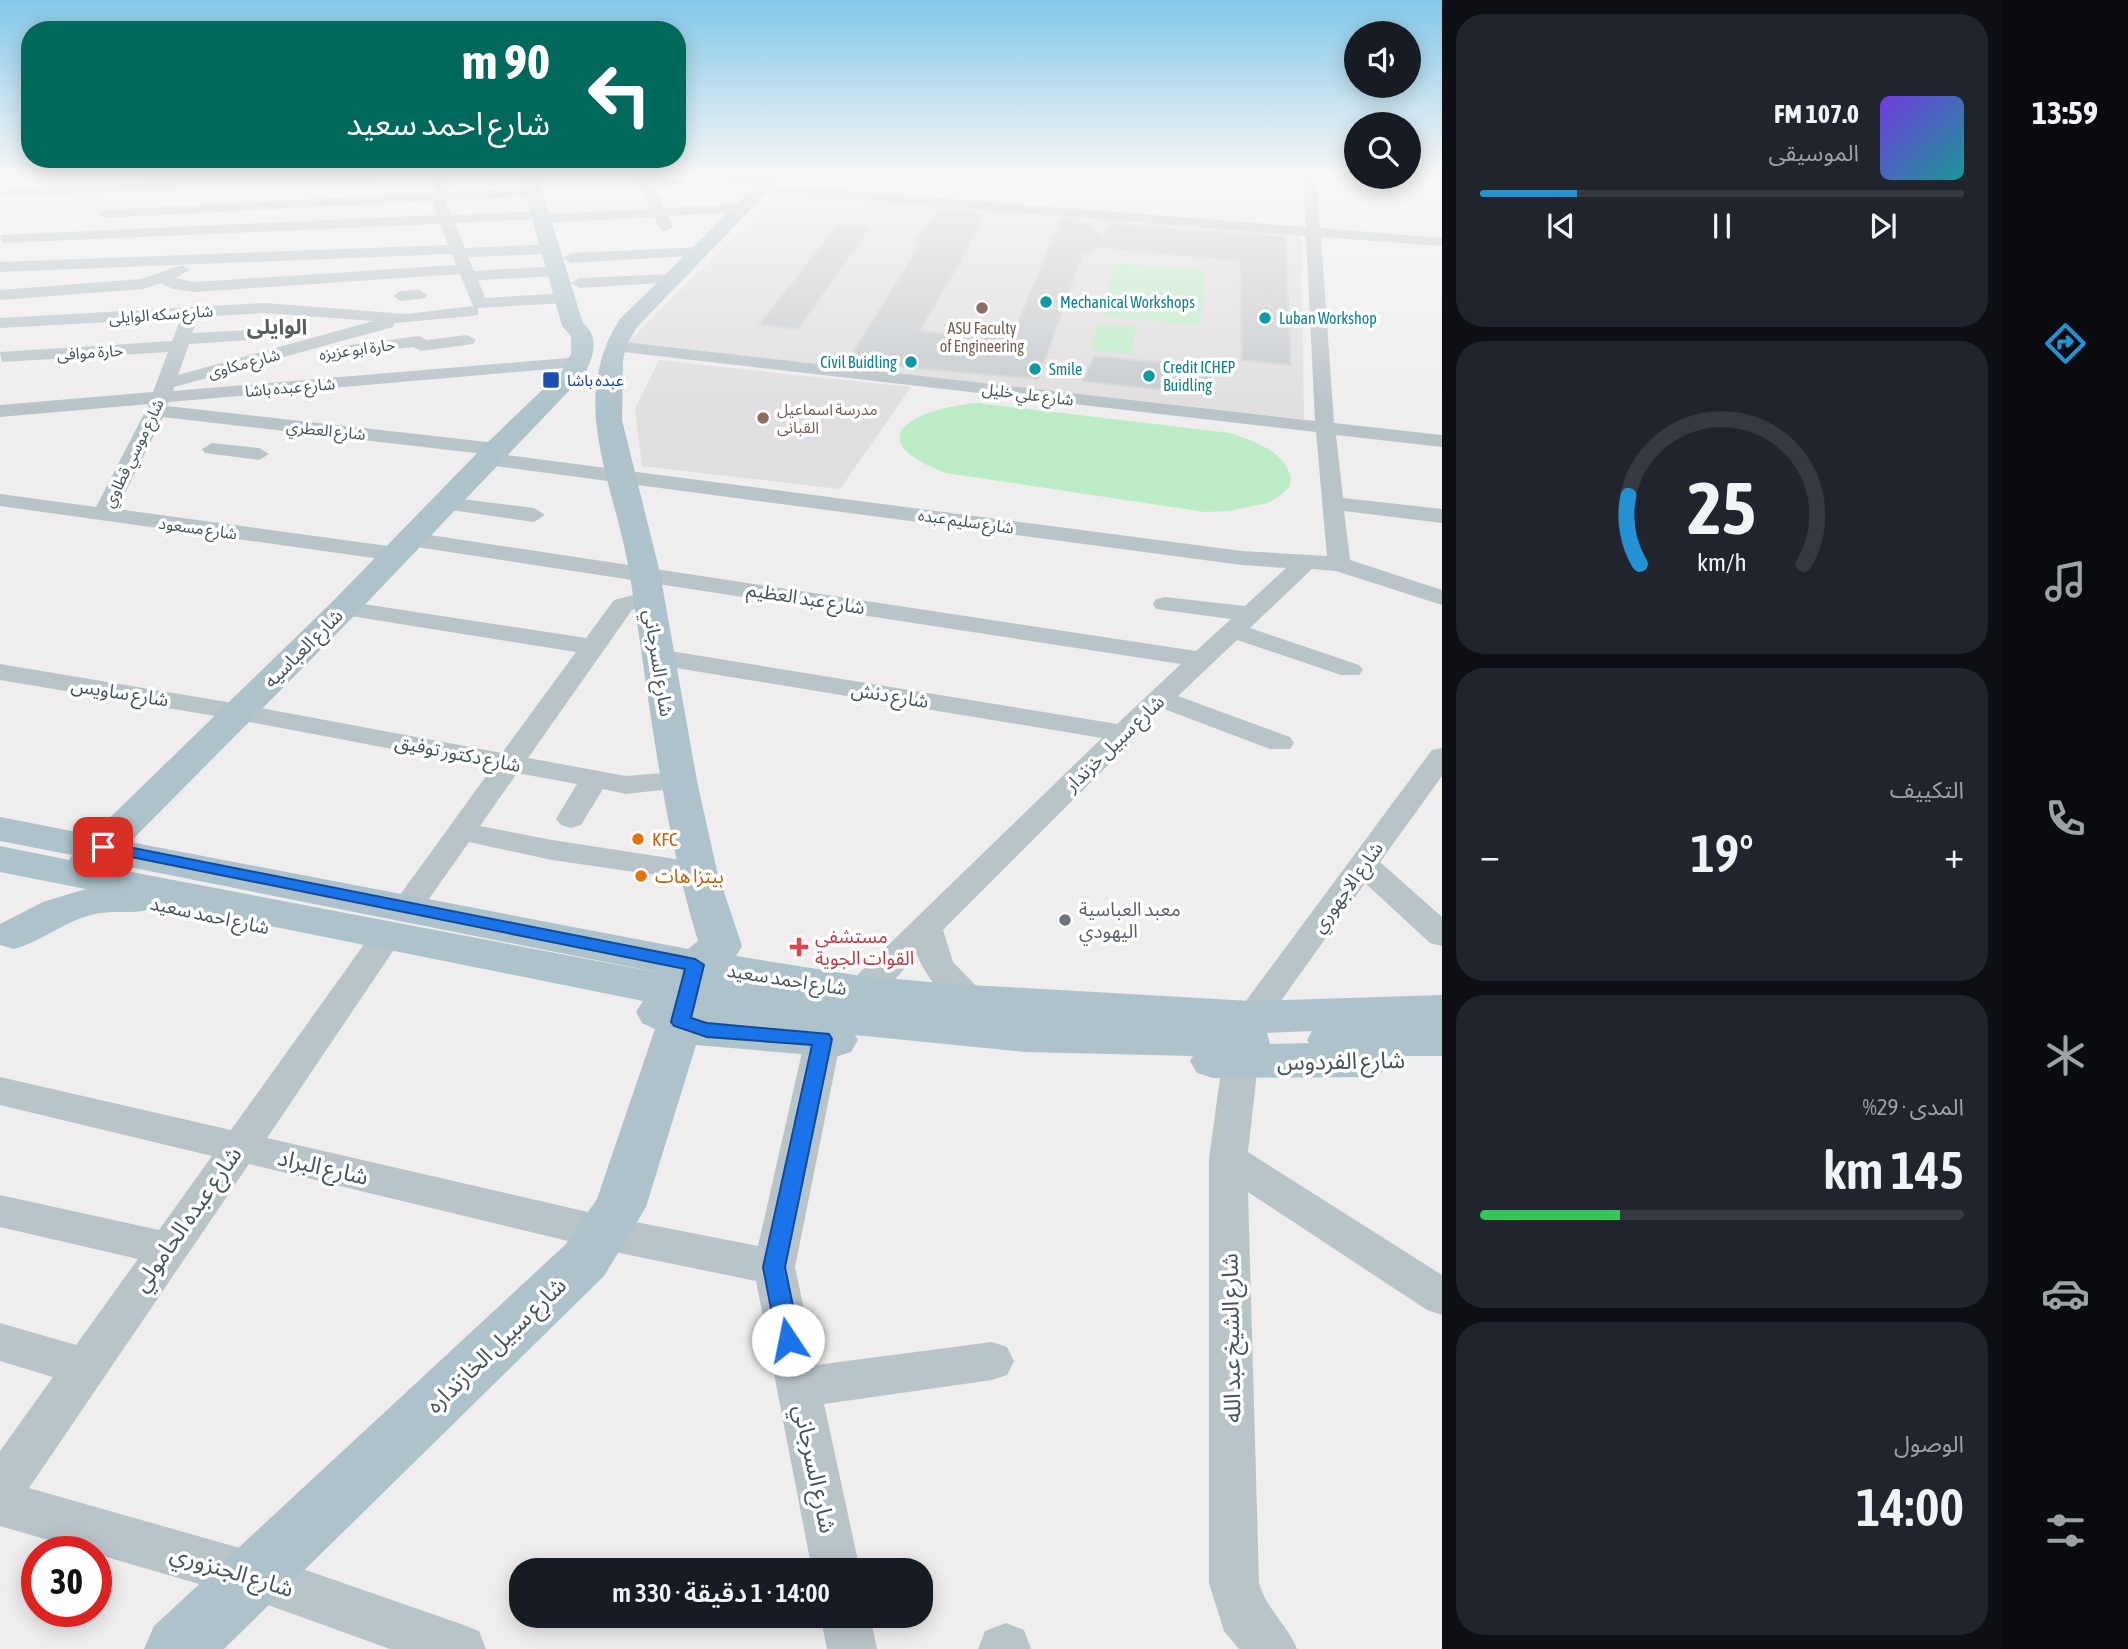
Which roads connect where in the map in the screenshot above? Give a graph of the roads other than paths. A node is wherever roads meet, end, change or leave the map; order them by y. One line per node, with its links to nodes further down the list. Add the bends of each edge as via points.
1 (47, 252): 31 (street)
2 (80, 252): 40 (street)
3 (123, 252): 40 (street)
4 (177, 252): 29 (street)
5 (220, 252): 29 (street)
6 (245, 252): 21 (street)
7 (245, 252): 21 (street)
8 (262, 252): 21 (street)
9 (307, 252): 23 (street)
10 (334, 252): 26 (street)
11 (358, 252): 30 (street)
12 (389, 252): 30 (street, via 390,265)
13 (421, 252): 25 (street)
14 (458, 252): 25 (street)
15 (532, 252): 25 (street)
16 (554, 252): 27 (main road)
17 (560, 252): 27 (main road)
18 (656, 252): 22 (street)
19 (699, 252): 22 (street); 33 (main road, شارع العباسيه)
20 (1315, 252): 64 (street)
21 (259, 254): 23 (street); 23 (street); 29 (street); 36 (street)
22 (654, 254): 27 (street)
23 (292, 261): 26 (street); 26 (street)
24 (126, 262): 29 (street); 40 (street); 41 (street)
25 (462, 262): 27 (street); 37 (street); 42 (street, via 481,303)
26 (334, 265): 30 (street); 30 (street)
27 (564, 265): 35 (main road); 42 (main road)
28 (0, 267): 31 (street)
29 (191, 268): 32 (street); 36 (street)
30 (359, 270): 37 (street)
31 (33, 271): 38 (street); 40 (street)
32 (163, 278): 34 (street); 36 (street, via 183,287)
33 (672, 279): 35 (street, via 635,274); 57 (main road, شارع العباسيه)
34 (145, 283): 41 (street); 48 (street, via 171,291)
35 (579, 283): 57 (main road)
36 (218, 286)
37 (404, 288): 46 (street); 48 (street, via 221,297)
38 (20, 294): 39 (street); 40 (street); 45 (street, via 17,309)
39 (0, 295)
40 (62, 295): 41 (street); 41 (street); 51 (street, شارع سكه الوايلى); 56 (street)
41 (113, 296): 48 (street, شارع سكه الوايلى); 51 (street, شارع سكه الوايلى); 52 (street)
42 (565, 298): 57 (main road, via 573,326)
43 (339, 299): 44 (street, via 341,305)
44 (361, 307): 46 (street, شارع سكه الوايلى); 49 (street, شارع سكه الوايلى, via 311,304)
45 (0, 312)
46 (405, 319): 53 (street); 55 (street); 58 (street, شارع مكاوى)
47 (225, 320): 48 (street)
48 (182, 326): 49 (street); 49 (street, شارع سكه الوايلى); 54 (street); 56 (street, حارة موافى); 61 (street, شارع موسي قطاوي)
49 (261, 326): 50 (street); 58 (street, via 273,349)
50 (307, 331)
51 (74, 332): 56 (street)
52 (111, 333)
53 (469, 333): 55 (street); 55 (street)
54 (143, 337)
55 (421, 344): 58 (street, حارة ابو عزيزه); 60 (street)
56 (5, 346): 59 (street)
57 (594, 352): 60 (street, شارع عبده باشا); 64 (street, شارع علي خليل); 69 (main road, شارع العباسيه); 70 (main road, شارع السرجاني)
58 (288, 355): 61 (street, شارع مكاوى, via 216,364)
59 (80, 365)
60 (438, 374): 61 (street, شارع عبده باشا)
61 (160, 398): 62 (street, شارع عبده باشا, via 80,396); 63 (street, شارع العطري); 74 (street, شارع موسي قطاوي)
62 (0, 411)
63 (257, 422): 67 (street); 69 (street, شارع العطري)
64 (1325, 428): 65 (street, شارع علي خليل); 73 (street)
65 (1442, 441)
66 (212, 449): 67 (street)
67 (237, 451): 68 (street)
68 (259, 454)
69 (492, 454): 70 (street, شارع سليم عبده); 72 (main road, شارع العباسيه)
70 (623, 476): 78 (street, شارع سليم عبده); 80 (main road, شارع السرجاني)
71 (0, 500): 74 (street, شارع مسعود)
72 (444, 503): 75 (street); 77 (main road, شارع العباسيه)
73 (1331, 503): 76 (street); 79 (street)
74 (103, 515): 77 (street, شارع مسعود)
75 (534, 515)
76 (1442, 516)
77 (402, 546): 80 (street, شارع عبد العظيم); 83 (main road, شارع العباسيه)
78 (1305, 563): 79 (street, شارع سليم عبده); 84 (street, شارع سبيل خزندار)
79 (1339, 564): 81 (street, شارع سليم عبده)
80 (647, 585): 85 (street, via 623,605); 86 (main road, شارع السرجاني); 87 (street, شارع عبد العظيم)
81 (1442, 597)
82 (1165, 604): 84 (street)
83 (344, 608): 85 (street); 91 (main road, شارع العباسيه)
84 (1242, 622): 87 (street, شارع سبيل خزندار); 88 (street)
85 (594, 645): 95 (street)
86 (657, 657): 92 (street, شارع دنش); 97 (main road, شارع السرجاني)
87 (1202, 660): 90 (street, شارع سبيل خزندار)
88 (1350, 670)
89 (0, 673): 91 (street, شارع ساويس)
90 (1160, 698): 92 (street, شارع سبيل خزندار); 93 (street)
91 (239, 712): 95 (street, شارع دكتور توفيق); 101 (main road, شارع العباسيه)
92 (1123, 733): 108 (street, شارع سبيل خزندار)
93 (1280, 744)
94 (1442, 756): 104 (street, شارع الاجهوري)
95 (508, 763): 96 (street, شارع دكتور توفيق); 100 (street)
96 (595, 779): 97 (street, شارع دكتور توفيق, via 639,785); 98 (street)
97 (678, 781): 105 (main road, شارع السرجاني)
98 (571, 819)
99 (0, 829): 101 (main road, شارع احمد سعيد)
100 (460, 831): 105 (street); 107 (street)
101 (103, 847): 107 (main road, شارع احمد سعيد); 109 (main road, شارع العباسيه)
102 (0, 849): 118 (main road, via 677,982 847,1009 1115,1032)
103 (0, 859): 120 (main road, via 672,991 846,1018 1117,1040)
104 (1363, 864): 110 (street); 116 (street, شارع الاجهوري)
105 (697, 871): 112 (main road, شارع السرجاني, via 721,946)
106 (0, 876): 109 (main road)
107 (408, 906): 112 (main road, شارع احمد سعيد)
108 (926, 927): 113 (street, شارع سبيل خزندار); 114 (street, via 938,966)
109 (18, 930): 111 (main road, شارع احمد سعيد, via 66,909 122,896)
110 (1442, 935)
111 (377, 951): 117 (main road, شارع احمد سعيد, via 630,1002); 124 (street, شارع عبده الحامولي)
112 (695, 965): 113 (main road, شارع احمد سعيد); 117 (main road, شارع سبيل الخازنداره)
113 (861, 991): 114 (main road, شارع احمد سعيد)
114 (975, 1002): 116 (main road, شارع احمد سعيد)
115 (1442, 1011): 116 (main road)
116 (1251, 1017): 122 (street, شارع الشيخ عبد الله)
117 (680, 1022): 119 (main road, شارع احمد سعيد, via 707,1030); 127 (main road, شارع سبيل الخازنداره, via 620,1207)
118 (1442, 1031)
119 (823, 1039): 122 (main road, شارع احمد سعيد, via 911,1040); 129 (street, شارع السرجاني)
120 (1442, 1039)
121 (1442, 1059): 122 (main road, شارع الفردوس)
122 (1240, 1063): 125 (street, شارع الشيخ عبد الله)
123 (0, 1091): 124 (street, شارع البراد)
124 (237, 1147): 127 (street, شارع البراد); 128 (street, شارع عبده الحامولي)
125 (1228, 1159): 130 (street); 143 (street, شارع الشيخ عبد الله, via 1234,1583 1242,1613)
126 (0, 1211): 128 (street)
127 (605, 1233): 129 (street, شارع البراد); 138 (main road, شارع سبيل الخازنداره, via 585,1260)
128 (166, 1249): 133 (street, شارع عبده الحامولي)
129 (774, 1267): 134 (street, شارع السرجاني)
130 (1442, 1297)
131 (0, 1342): 133 (street)
132 (992, 1361): 134 (street)
133 (85, 1367): 135 (street, شارع عبده الحامولي)
134 (798, 1388): 137 (street, شارع السرجاني)
135 (0, 1490)
136 (0, 1503): 138 (street, شارع الجنزوري)
137 (833, 1558)
138 (254, 1576): 140 (main road, شارع سبيل الخازنداره); 141 (street, شارع الجنزوري)
139 (848, 1628): 142 (street)
140 (177, 1649)
141 (461, 1649)
142 (852, 1649)
143 (1272, 1649)

